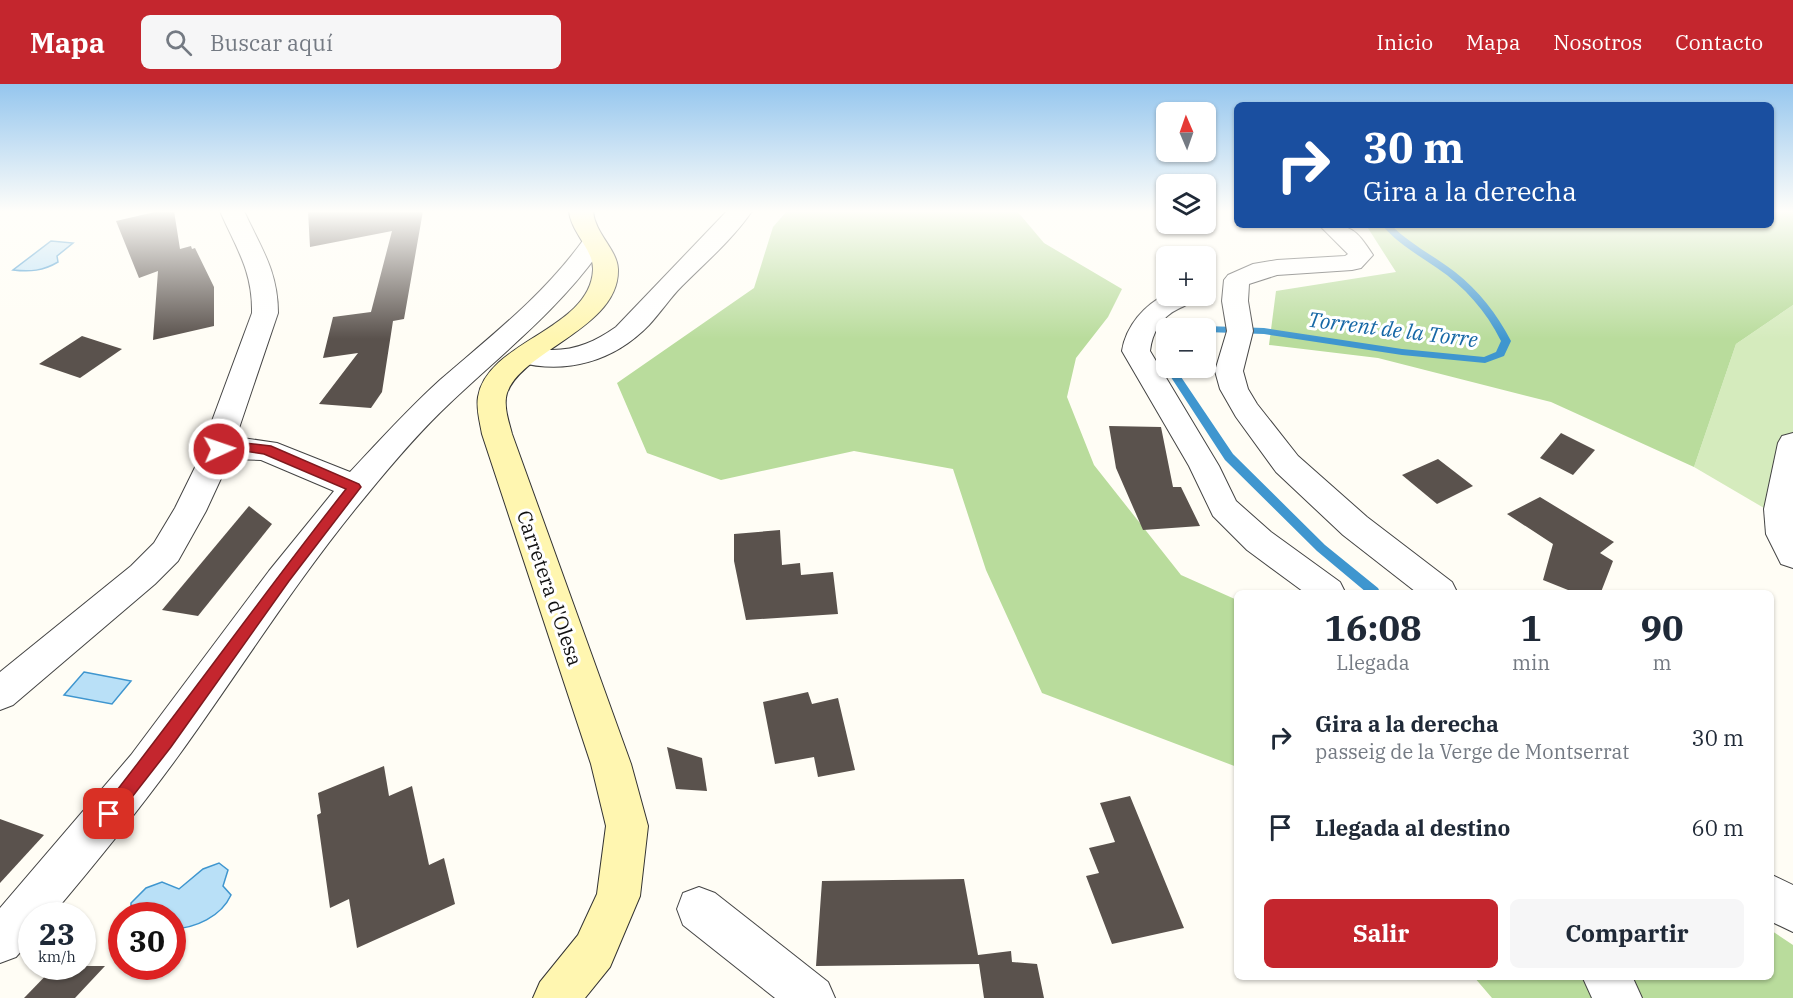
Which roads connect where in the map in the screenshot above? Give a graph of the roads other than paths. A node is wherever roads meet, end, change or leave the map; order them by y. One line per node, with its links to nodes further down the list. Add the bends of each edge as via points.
1 (254, 254): 11 (street, via 262,268 265,313)
2 (586, 254): 12 (street, via 569,278 448,389)
3 (599, 254): 9 (street, Carretera d'Olesa, via 606,266 603,287 586,310)
4 (699, 254): 9 (street, via 612,344 582,356 553,360)
5 (1360, 254): 6 (street, via 1352,263 1267,268)
6 (1216, 286)
7 (1216, 288): 15 (street, via 1235,289 1238,321 1229,371 1246,410 1287,464 1355,526)
8 (1164, 306): 14 (street, via 1138,335 1136,351 1149,376 1204,466 1224,508 1259,541)
9 (528, 356): 22 (street, Carretera d'Olesa, via 509,370 493,392 492,411 611,764 627,826 618,896 594,951)
10 (1793, 443): 13 (street, via 1780,509 1782,534)
11 (219, 449): 12 (street, via 266,450); 16 (street, via 166,552)
12 (355, 487): 20 (street, via 165,742 81,849)
13 (1793, 555)
14 (1325, 590)
15 (1437, 590)
16 (0, 694)
17 (1774, 898): 19 (street)
18 (699, 909): 23 (street)
19 (1793, 910)
20 (0, 940)
21 (1608, 980): 24 (street)
22 (556, 998)
23 (812, 998)
24 (1619, 998)

